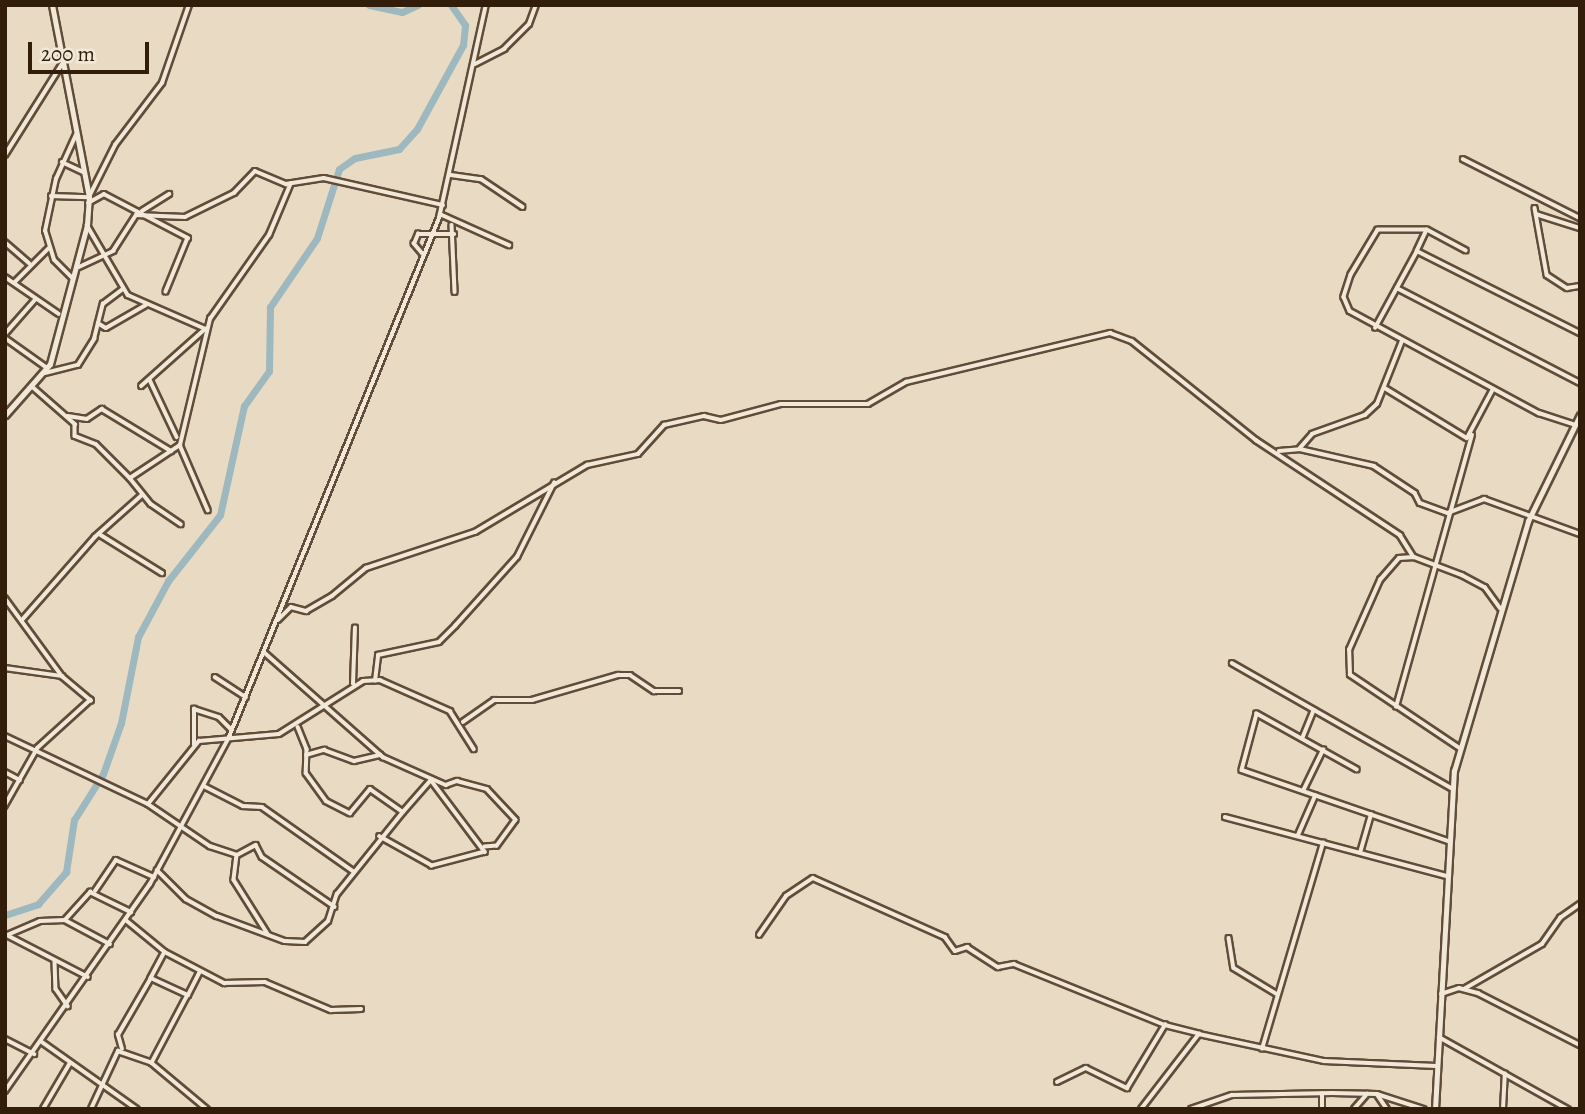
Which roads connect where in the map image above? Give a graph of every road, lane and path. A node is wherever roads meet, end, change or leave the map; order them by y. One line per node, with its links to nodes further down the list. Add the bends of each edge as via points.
1 (52, 5): 5 (main road)
2 (189, 5): 16 (street, via 162,83 115,145)
3 (486, 5): 6 (street)
4 (536, 5): 6 (street, via 529,24 504,49)
5 (62, 62): 7 (main road); 8 (street)
6 (474, 65): 12 (street)
7 (76, 135): 10 (street); 11 (main road)
8 (5, 155)
9 (1463, 159): 21 (street)
10 (62, 162): 11 (street); 15 (street)
11 (83, 172): 16 (main road)
12 (451, 175): 17 (street); 18 (street, via 481,178)
13 (291, 183): 17 (street, via 324,178); 19 (street, via 255,171 234,193 185,217); 50 (street, via 270,235)
14 (169, 194): 19 (street)
15 (51, 197): 16 (street); 30 (street, via 45,231)
16 (88, 200): 19 (street, via 104,194); 23 (main road)
17 (443, 205): 20 (street)
18 (523, 207)
19 (141, 212): 33 (street); 43 (street, via 188,238)
20 (440, 214): 22 (street); 27 (street)
21 (1580, 218)
22 (451, 223): 26 (street); 29 (street)
23 (87, 225): 33 (street); 36 (main road)
24 (1580, 228): 40 (street, via 1536,211 1547,275 1567,288)
25 (1427, 230): 31 (street); 32 (street); 49 (street, via 1378,230 1355,267 1344,297 1350,311)
26 (454, 234): 27 (street); 44 (street)
27 (432, 236): 34 (street); 34 (street, via 415,237)
28 (5, 242): 35 (street)
29 (509, 245)
30 (49, 248): 35 (street); 38 (street)
31 (1417, 251): 41 (street); 51 (street)
32 (1466, 251)
33 (106, 256): 36 (street); 42 (street)
34 (424, 256): 86 (street)
35 (29, 263): 39 (street)
36 (79, 267): 38 (main road)
37 (5, 277): 39 (street)
38 (75, 281): 47 (main road)
39 (14, 283): 45 (street)
40 (1580, 286)
41 (1397, 288): 49 (street); 56 (street)
42 (123, 289): 46 (street); 48 (street, via 103,304)
43 (166, 292)
44 (455, 292)
45 (35, 300): 47 (street); 52 (street)
46 (146, 305): 48 (street, via 106,328); 50 (street)
47 (59, 314): 54 (main road)
48 (98, 323): 54 (street, via 78,365)
49 (1376, 328): 53 (street)
50 (206, 329): 55 (street); 66 (street, via 193,401)
51 (1580, 333)
52 (5, 336): 54 (street)
53 (1402, 341): 59 (street); 60 (street)
54 (47, 371): 58 (main road)
55 (150, 380): 57 (street); 66 (street)
56 (1580, 383)
57 (142, 386)
58 (34, 388): 61 (main road); 62 (street)
59 (1385, 388): 65 (street, via 1427,418); 68 (street, via 1365,415 1339,421)
60 (1493, 389): 64 (street); 65 (street)
61 (5, 415)
62 (66, 415): 69 (street, via 87,419 102,410); 71 (street, via 75,424 75,436 96,444)
63 (1580, 415): 64 (main road)
64 (1575, 425): 76 (main road)
65 (1472, 435): 75 (street)
66 (177, 437): 67 (street)
67 (180, 445): 69 (street); 74 (street)
68 (1300, 449): 70 (street); 75 (street, via 1374,466 1424,506)
69 (171, 451): 71 (street)
70 (1279, 451): 72 (street, via 1173,379 1132,341 1110,333 906,382 868,404 781,404 721,420 677,421 664,425 638,454 587,465); 80 (street, via 1400,535)
71 (130, 478): 73 (street)
72 (554, 483): 86 (street, via 475,532 366,568 332,596 306,611 291,607); 93 (street, via 517,557 439,642 378,655)
73 (142, 495): 77 (street); 79 (street)
74 (208, 510)
75 (1454, 510): 76 (street, via 1484,499); 81 (street)
76 (1534, 513): 78 (street); 84 (main road)
77 (181, 524)
78 (1580, 534)
79 (101, 535): 82 (street); 85 (street)
80 (1414, 557): 81 (street); 98 (street, via 1388,566 1347,659 1350,675)
81 (1437, 567): 84 (street, via 1485,587); 98 (street)
82 (162, 573)
83 (5, 598): 85 (street)
84 (1500, 608): 108 (main road)
85 (23, 619): 91 (street)
86 (278, 620): 88 (street)
87 (355, 628): 94 (street)
88 (264, 652): 96 (street); 97 (street)
89 (1232, 663): 99 (street)
90 (5, 668): 91 (street)
91 (62, 677): 107 (street, via 91,700)
92 (215, 677): 96 (street)
93 (375, 681): 94 (street); 100 (street, via 450,711)
94 (353, 684): 97 (street)
95 (679, 691): 100 (street, via 654,691 630,675 618,676 532,700 494,699)
96 (246, 697): 102 (street)
97 (323, 707): 101 (street); 112 (street)
98 (1396, 707): 108 (street)
99 (1314, 710): 105 (street); 118 (street)
100 (462, 723): 109 (street)
101 (298, 727): 104 (street, via 270,737); 111 (street)
102 (232, 730): 104 (street); 106 (street, via 219,716 194,709)
103 (5, 736): 107 (street)
104 (229, 737): 106 (street); 117 (street)
105 (1302, 739): 110 (street); 119 (street, via 1257,715 1242,770)
106 (194, 746): 121 (street)
107 (37, 748): 115 (street); 121 (street)
108 (1459, 748): 118 (main road)
109 (474, 749)
110 (1324, 750): 113 (street); 119 (street)
111 (306, 755): 112 (street, via 324,750 354,761); 123 (street, via 311,786 326,801 350,813 370,789)
112 (380, 755): 116 (street)
113 (1357, 770)
114 (5, 772): 115 (street)
115 (20, 780): 122 (street)
116 (431, 780): 123 (street); 131 (street); 131 (street, via 487,789 516,820 497,846)
117 (204, 786): 126 (street); 135 (street, via 243,806 262,807)
118 (1451, 789): 129 (main road)
119 (1303, 791): 120 (street)
120 (1315, 796): 124 (street); 128 (street)
121 (148, 804): 126 (street)
122 (5, 806)
123 (403, 812): 127 (street)
124 (1371, 815): 129 (street); 132 (street)
125 (1225, 817): 128 (street)
126 (180, 827): 133 (street); 134 (street)
127 (380, 836): 131 (street, via 432,866 485,852); 135 (street)
128 (1298, 836): 130 (street)
129 (1448, 841): 136 (main road)
130 (1323, 843): 132 (street); 155 (street)
131 (485, 847)
132 (1360, 853): 136 (street)
133 (237, 855): 140 (street, via 256,845 261,857); 146 (street, via 234,880)
134 (158, 870): 137 (street); 146 (street, via 197,906)
135 (353, 871): 140 (street)
136 (1447, 876): 156 (main road)
137 (154, 877): 138 (street, via 116,860); 141 (street)
138 (95, 891): 141 (street); 142 (street)
139 (1580, 904): 154 (street, via 1560,918 1542,944)
140 (335, 907): 146 (street, via 315,938)
141 (131, 912): 143 (street)
142 (65, 920): 145 (street, via 40,921); 148 (street)
143 (126, 920): 148 (street); 149 (street)
144 (759, 935): 160 (street, via 786,896 813,878 945,937 955,951 967,947 998,967 1014,964)
145 (6, 936): 150 (street)
146 (269, 936)
147 (1229, 938): 155 (street, via 1234,968)
148 (110, 944): 152 (street)
149 (165, 952): 151 (street); 153 (street)
150 (55, 962): 152 (street); 158 (street, via 56,989)
151 (200, 973): 157 (street); 159 (street, via 236,985 265,982 331,1010)
152 (88, 977): 158 (street)
153 (150, 978): 157 (street); 166 (street, via 118,1035)
154 (1464, 989): 156 (street); 165 (street)
155 (1277, 994): 167 (street)
156 (1441, 994): 162 (main road)
157 (188, 995): 170 (street)
158 (68, 1006): 164 (street)
159 (361, 1009)
160 (1165, 1025): 161 (street); 173 (street, via 1127,1088 1086,1068)
161 (1199, 1034): 167 (street); 183 (street)
162 (1439, 1037): 171 (main road); 172 (street)
163 (5, 1039): 168 (street)
164 (42, 1042): 168 (street); 169 (street)
165 (1580, 1045)
166 (122, 1049): 170 (street); 174 (street)
167 (1262, 1049): 171 (street, via 1324,1061)
168 (34, 1054): 175 (street)
169 (70, 1063): 174 (street); 180 (street)
170 (152, 1063): 179 (street)
171 (1438, 1066): 189 (main road)
172 (1505, 1074): 190 (street); 191 (street)
173 (1057, 1082)
174 (101, 1085): 181 (street); 182 (street)
175 (5, 1091)
176 (1322, 1094): 177 (street); 184 (street, via 1232,1095); 185 (street)
177 (1367, 1094): 178 (street); 186 (street)
178 (1377, 1094): 187 (street); 188 (street)
179 (204, 1108)
180 (43, 1109)
181 (91, 1109)
182 (136, 1109)
183 (1141, 1109)
184 (1191, 1109)
185 (1322, 1109)
186 (1354, 1109)
187 (1387, 1109)
188 (1424, 1109)
189 (1435, 1109)
190 (1503, 1109)
191 (1568, 1109)

